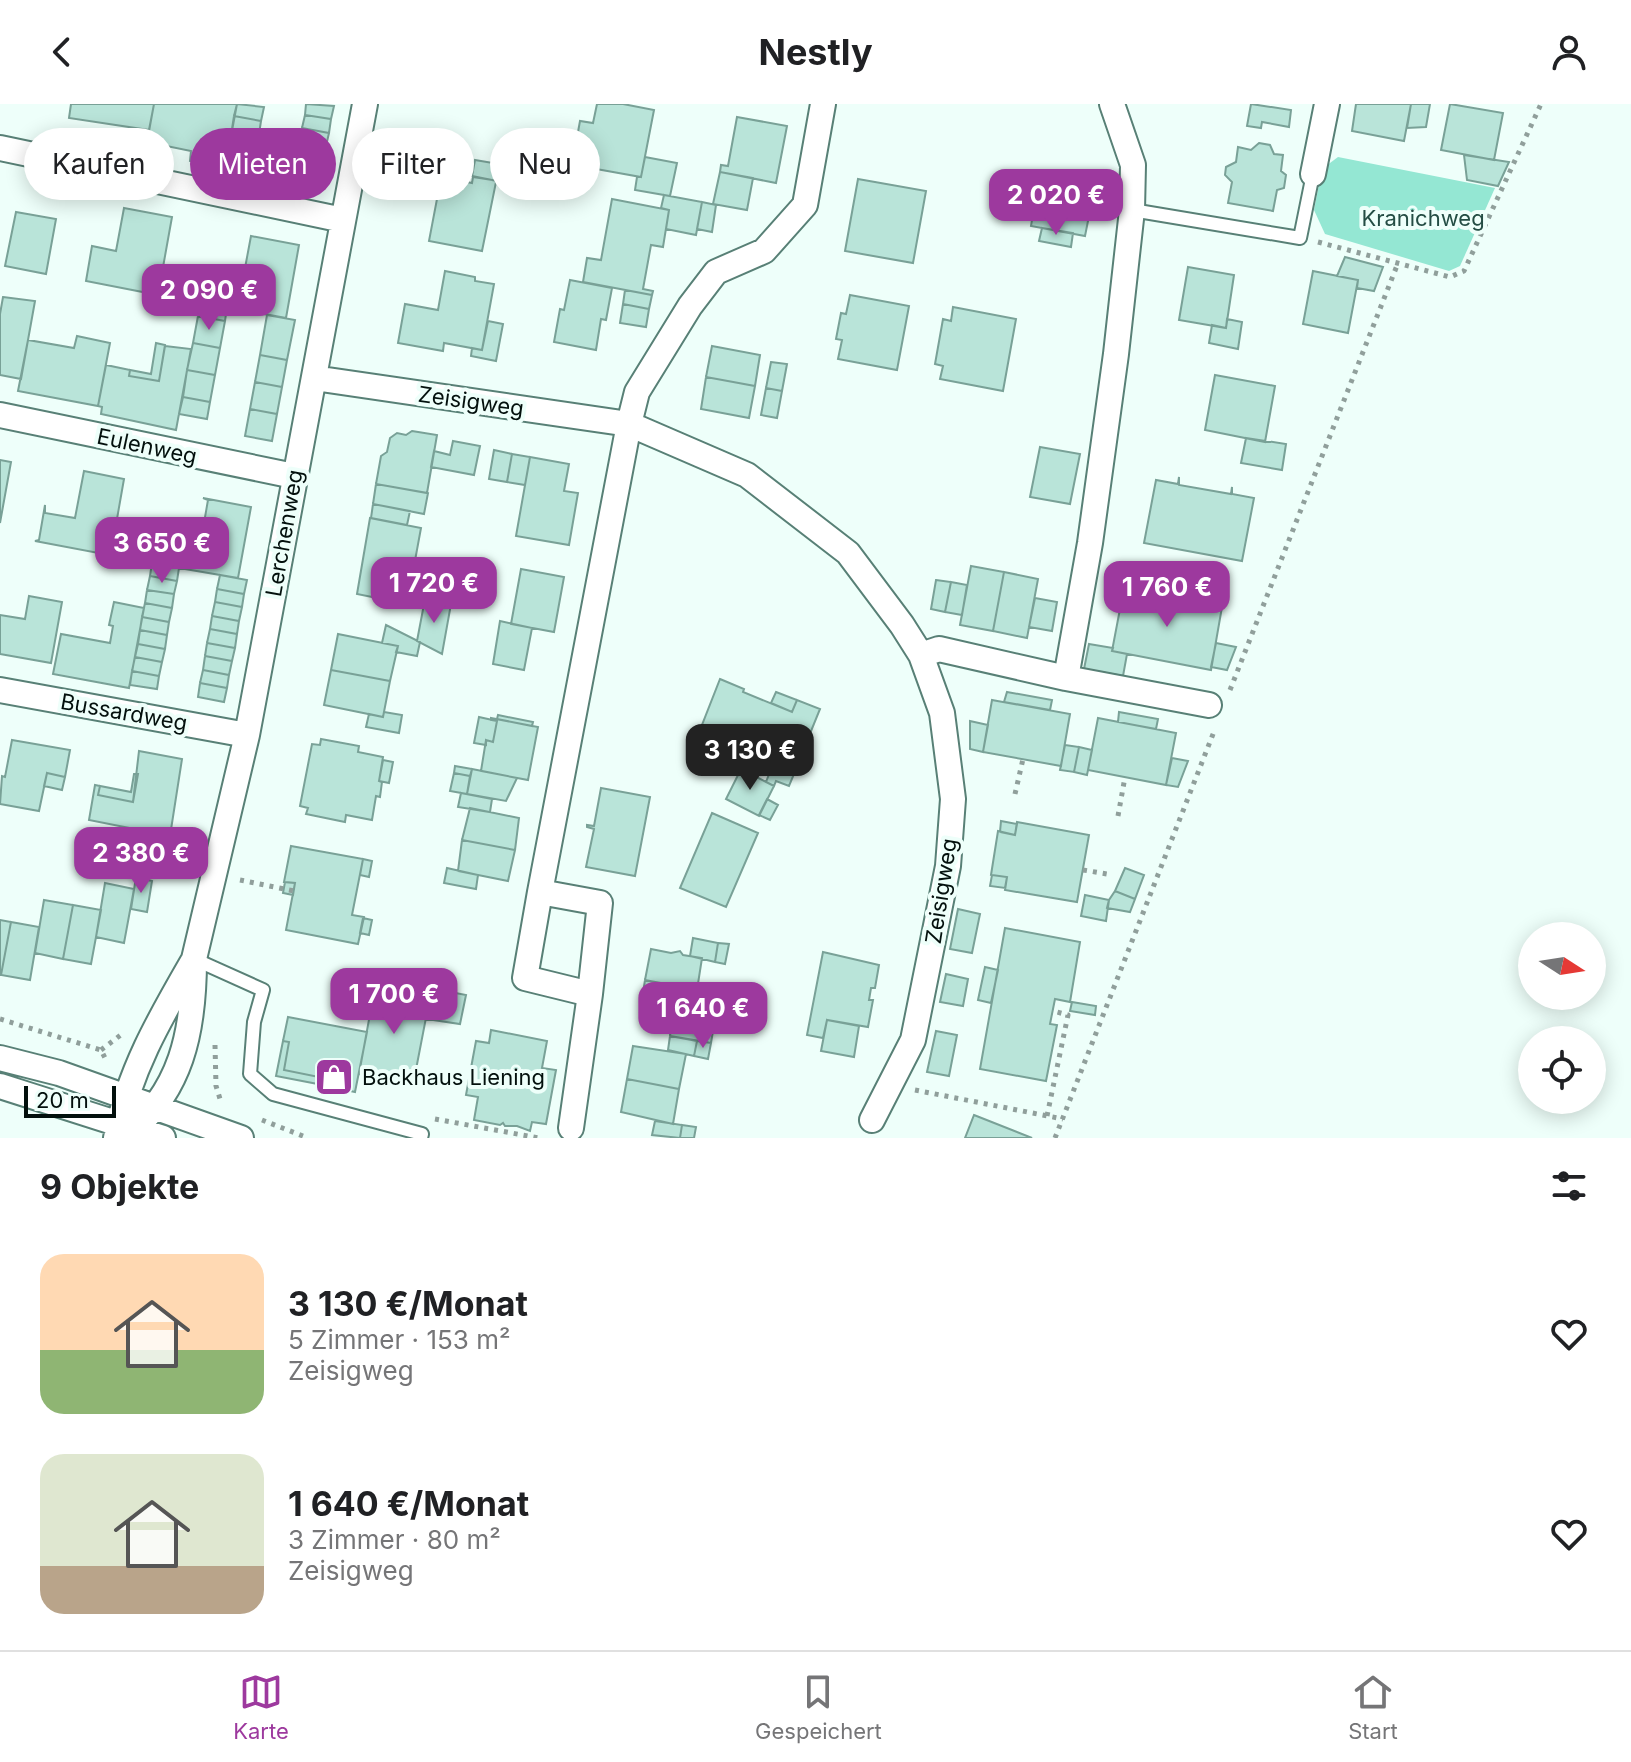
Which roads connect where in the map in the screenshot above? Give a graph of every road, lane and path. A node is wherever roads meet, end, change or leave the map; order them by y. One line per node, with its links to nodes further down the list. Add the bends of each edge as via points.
1 (365, 104): 9 (street, Lerchenweg)
2 (823, 104): 14 (street, via 805,205 764,251 716,272 637,392)
3 (1112, 104): 8 (street, via 1133,165)
4 (1327, 104): 7 (street)
5 (1541, 104): 11 (path, via 1464,271 1450,277)
6 (0, 148): 9 (street)
7 (1313, 174): 10 (lane)
8 (1132, 210): 10 (lane); 17 (street, via 1090,543)
9 (343, 220): 12 (street, Lerchenweg)
10 (1300, 238): 11 (path)
11 (1398, 263): 19 (path)
12 (314, 378): 14 (street, Zeisigweg); 15 (street, Lerchenweg)
13 (0, 415): 15 (street, Eulenweg)
14 (629, 424): 16 (street, Zeisigweg, via 747,475 848,553); 29 (street)
15 (294, 476): 20 (street, Lerchenweg)
16 (921, 655): 17 (street, via 939,649); 36 (street, Zeisigweg, via 942,713 953,799 948,866 913,1040)
17 (1066, 678): 19 (street)
18 (0, 690): 20 (street, Bussardweg)
19 (1218, 708): 42 (path)
20 (247, 735): 26 (street, Lerchenweg)
21 (1023, 759): 23 (path)
22 (1125, 777): 24 (path)
23 (1015, 794)
24 (1118, 816)
25 (1083, 870): 27 (path)
26 (214, 874): 28 (path); 30 (street, Lerchenweg)
27 (1107, 874)
28 (294, 891)
29 (540, 892): 31 (street, via 600,903); 31 (street, via 525,978)
30 (194, 959): 38 (street, Lerchenweg, via 149,1038); 39 (street, Lerchenweg, via 187,1036 174,1080); 49 (lane, via 263,990 250,1074 273,1094 422,1134)
31 (590, 994): 44 (street)
32 (1053, 1011): 40 (path, via 1068,1015)
33 (0, 1019): 34 (path)
34 (101, 1050)
35 (0, 1058): 38 (street)
36 (890, 1085): 40 (path); 43 (street, Zeisigweg)
37 (0, 1086): 45 (street)
38 (126, 1096): 39 (street); 45 (street, Lerchenweg)
39 (156, 1108): 45 (street, Lerchenweg); 48 (street)
40 (1047, 1116): 42 (path)
41 (426, 1117): 46 (path)
42 (1063, 1119): 51 (path)
43 (872, 1120)
44 (571, 1128)
45 (123, 1132): 47 (street)
46 (511, 1133): 50 (path)
47 (163, 1138)
48 (241, 1138)
49 (421, 1138)
50 (539, 1138)
51 (1055, 1138)

